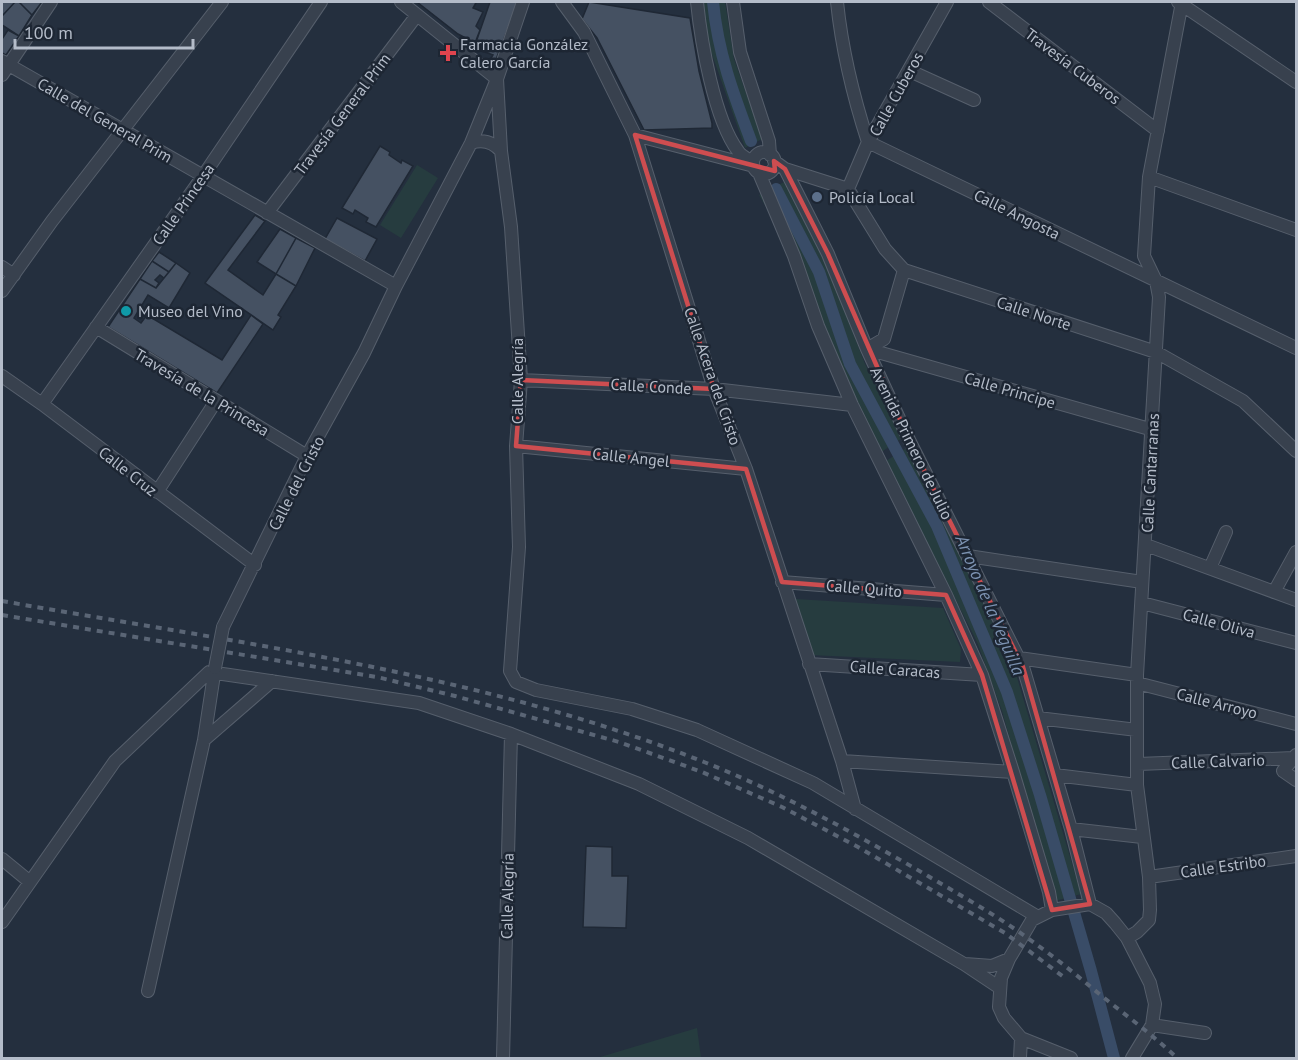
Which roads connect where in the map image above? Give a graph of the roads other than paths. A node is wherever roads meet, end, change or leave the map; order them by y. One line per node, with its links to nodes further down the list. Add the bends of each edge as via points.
1 (51, 2): 14 (street)
2 (222, 2): 19 (street)
3 (321, 2): 28 (street, Calle Princesa)
4 (401, 2): 13 (street)
5 (523, 2): 16 (street, Calle del Cristo)
6 (562, 2): 21 (street, Calle Acera del Cristo, via 584,32)
7 (693, 2): 26 (street, via 720,114 739,154)
8 (733, 2): 25 (street, via 740,52)
9 (837, 2): 22 (street, via 855,102)
10 (947, 2): 15 (street, Calle Cuberos)
11 (989, 2): 20 (street, Travesía Cuberos)
12 (1180, 2): 17 (street); 20 (street, Calle Cantarranas)
13 (417, 15): 16 (street); 31 (street, Travesía General Prim)
14 (4, 67): 19 (street, Calle del General Prim)
15 (910, 71): 18 (street); 22 (street, Calle Cuberos)
16 (498, 79): 23 (street, Calle del Cristo); 24 (street, Calle Alegría)
17 (1296, 82)
18 (974, 100)
19 (123, 129): 28 (street, Calle del General Prim); 35 (street)
20 (1158, 131): 29 (street, Calle Cantarranas)
21 (635, 135): 26 (street); 45 (street, Calle Acera del Cristo)
22 (868, 142): 30 (street, Calle Cuberos); 36 (street, Calle Angosta)
23 (471, 143): 24 (street, via 478,140 495,144); 37 (street, Calle del Cristo)
24 (501, 151): 44 (street, Calle Alegría)
25 (772, 158): 26 (street, via 759,153); 26 (street, via 774,168 769,173); 27 (street, Avenida Primero de Julio)
26 (755, 167): 48 (street)
27 (785, 169): 30 (street); 41 (street, Avenida Primero de Julio, via 828,254)
28 (203, 176): 31 (street, Calle del General Prim); 39 (street, Calle Princesa)
29 (1149, 177): 32 (street); 36 (street, Calle Cantarranas, via 1144,256)
30 (848, 189): 34 (street, via 885,249)
31 (267, 213): 37 (street, Calle del General Prim)
32 (1296, 230)
33 (2, 267): 35 (street)
34 (904, 270): 41 (street, via 884,339); 42 (street, Calle Norte)
35 (14, 275): 38 (street)
36 (1156, 282): 40 (street, Calle Angosta); 42 (street, Calle Cantarranas)
37 (396, 286): 52 (street, Calle del Cristo)
38 (2, 291)
39 (96, 327): 46 (street, Travesía de la Princesa); 47 (street, Calle Princesa)
40 (1296, 348)
41 (867, 349): 49 (street, Calle Principe); 58 (street, Avenida Primero de Julio)
42 (1156, 352): 49 (street, Calle Cantarranas); 51 (street, Calle Norte, via 1243,401)
43 (2, 376): 47 (street, Calle Cruz)
44 (521, 380): 45 (street, Calle Conde); 50 (street, Calle Alegría)
45 (714, 389): 48 (street, Calle Conde); 53 (street, Calle Acera del Cristo)
46 (216, 401): 52 (street, Travesía de la Princesa); 54 (street)
47 (42, 404): 54 (street, Calle Cruz)
48 (852, 405): 64 (street)
49 (1153, 430): 56 (street, Calle Cantarranas)
50 (516, 446): 53 (street, Calle Angel); 87 (street, Calle Alegría, via 519,547 510,671 516,682 536,690 632,709 697,730 813,783)
51 (1296, 451)
52 (307, 456): 59 (street, Calle del Cristo)
53 (746, 469): 61 (street, Calle Acera del Cristo)
54 (156, 492): 59 (street, Calle Cruz)
55 (1226, 532): 60 (street)
56 (1146, 545): 60 (street); 62 (street, Calle Cantarranas)
57 (1296, 552): 63 (street)
58 (968, 556): 62 (street); 68 (street, Avenida Primero de Julio)
59 (255, 565): 70 (street, Calle del Cristo, bridge, via 223,627)
60 (1210, 567): 63 (street)
61 (782, 582): 64 (street, Calle Quito); 69 (street, Calle Acera del Cristo)
62 (1142, 582): 66 (street, Calle Cantarranas)
63 (1274, 592): 65 (street)
64 (946, 595): 71 (street)
65 (1296, 600)
66 (1142, 603): 67 (street, Calle Oliva); 72 (street, Calle Cantarranas)
67 (1296, 643)
68 (1019, 658): 72 (street, Calle Arroyo); 74 (street, Avenida Primero de Julio)
69 (809, 664): 71 (street, Calle Caracas); 80 (street, Calle Acera del Cristo)
70 (215, 671): 73 (street); 78 (street, Calle del Cristo); 93 (street, via 209,672 115,761)
71 (982, 675): 82 (street)
72 (1137, 679): 75 (street, Calle Arroyo); 76 (street, Calle Cantarranas)
73 (272, 681): 77 (street, via 419,703); 78 (street)
74 (1038, 718): 76 (street); 83 (street, Avenida Primero de Julio)
75 (1296, 724)
76 (1137, 730): 81 (street, Calle Cantarranas)
77 (511, 734): 100 (street, via 639,784 748,838); 107 (street, Calle Alegría)
78 (204, 740): 102 (street, Calle del Cristo)
79 (1295, 756): 81 (street, Calle Calvario); 84 (street, via 1283,771)
80 (842, 761): 82 (street); 87 (street, Calle Acera del Cristo)
81 (1138, 764): 85 (street, Calle Cantarranas)
82 (1013, 772): 95 (street)
83 (1055, 775): 85 (street); 88 (street, Avenida Primero de Julio)
84 (1295, 779): 86 (street)
85 (1137, 785): 89 (street, Calle Cantarranas)
86 (1296, 792)
87 (855, 809): 96 (street)
88 (1071, 829): 89 (street); 94 (street, Avenida Primero de Julio)
89 (1142, 837): 92 (street, Calle Cantarranas)
90 (1296, 856): 92 (street, Calle Estribo)
91 (2, 859): 93 (street)
92 (1149, 877): 98 (street, Calle Cantarranas, via 1149,920)
93 (30, 882): 97 (street)
94 (1090, 904): 95 (street); 98 (street, via 1106,913)
95 (1052, 910): 96 (street)
96 (1038, 917): 99 (street, via 1032,920)
97 (2, 920)
98 (1127, 938): 103 (street, via 1150,983 1155,1004)
99 (1009, 959): 100 (street, via 992,966); 101 (street)
100 (964, 964): 101 (street)
101 (1000, 988): 105 (street, via 999,1007)
102 (148, 991)
103 (1152, 1025): 104 (street); 106 (street)
104 (1205, 1033)
105 (1022, 1038): 108 (street); 109 (street)
106 (1133, 1058)
107 (503, 1059)
108 (1020, 1059)
109 (1071, 1059)

